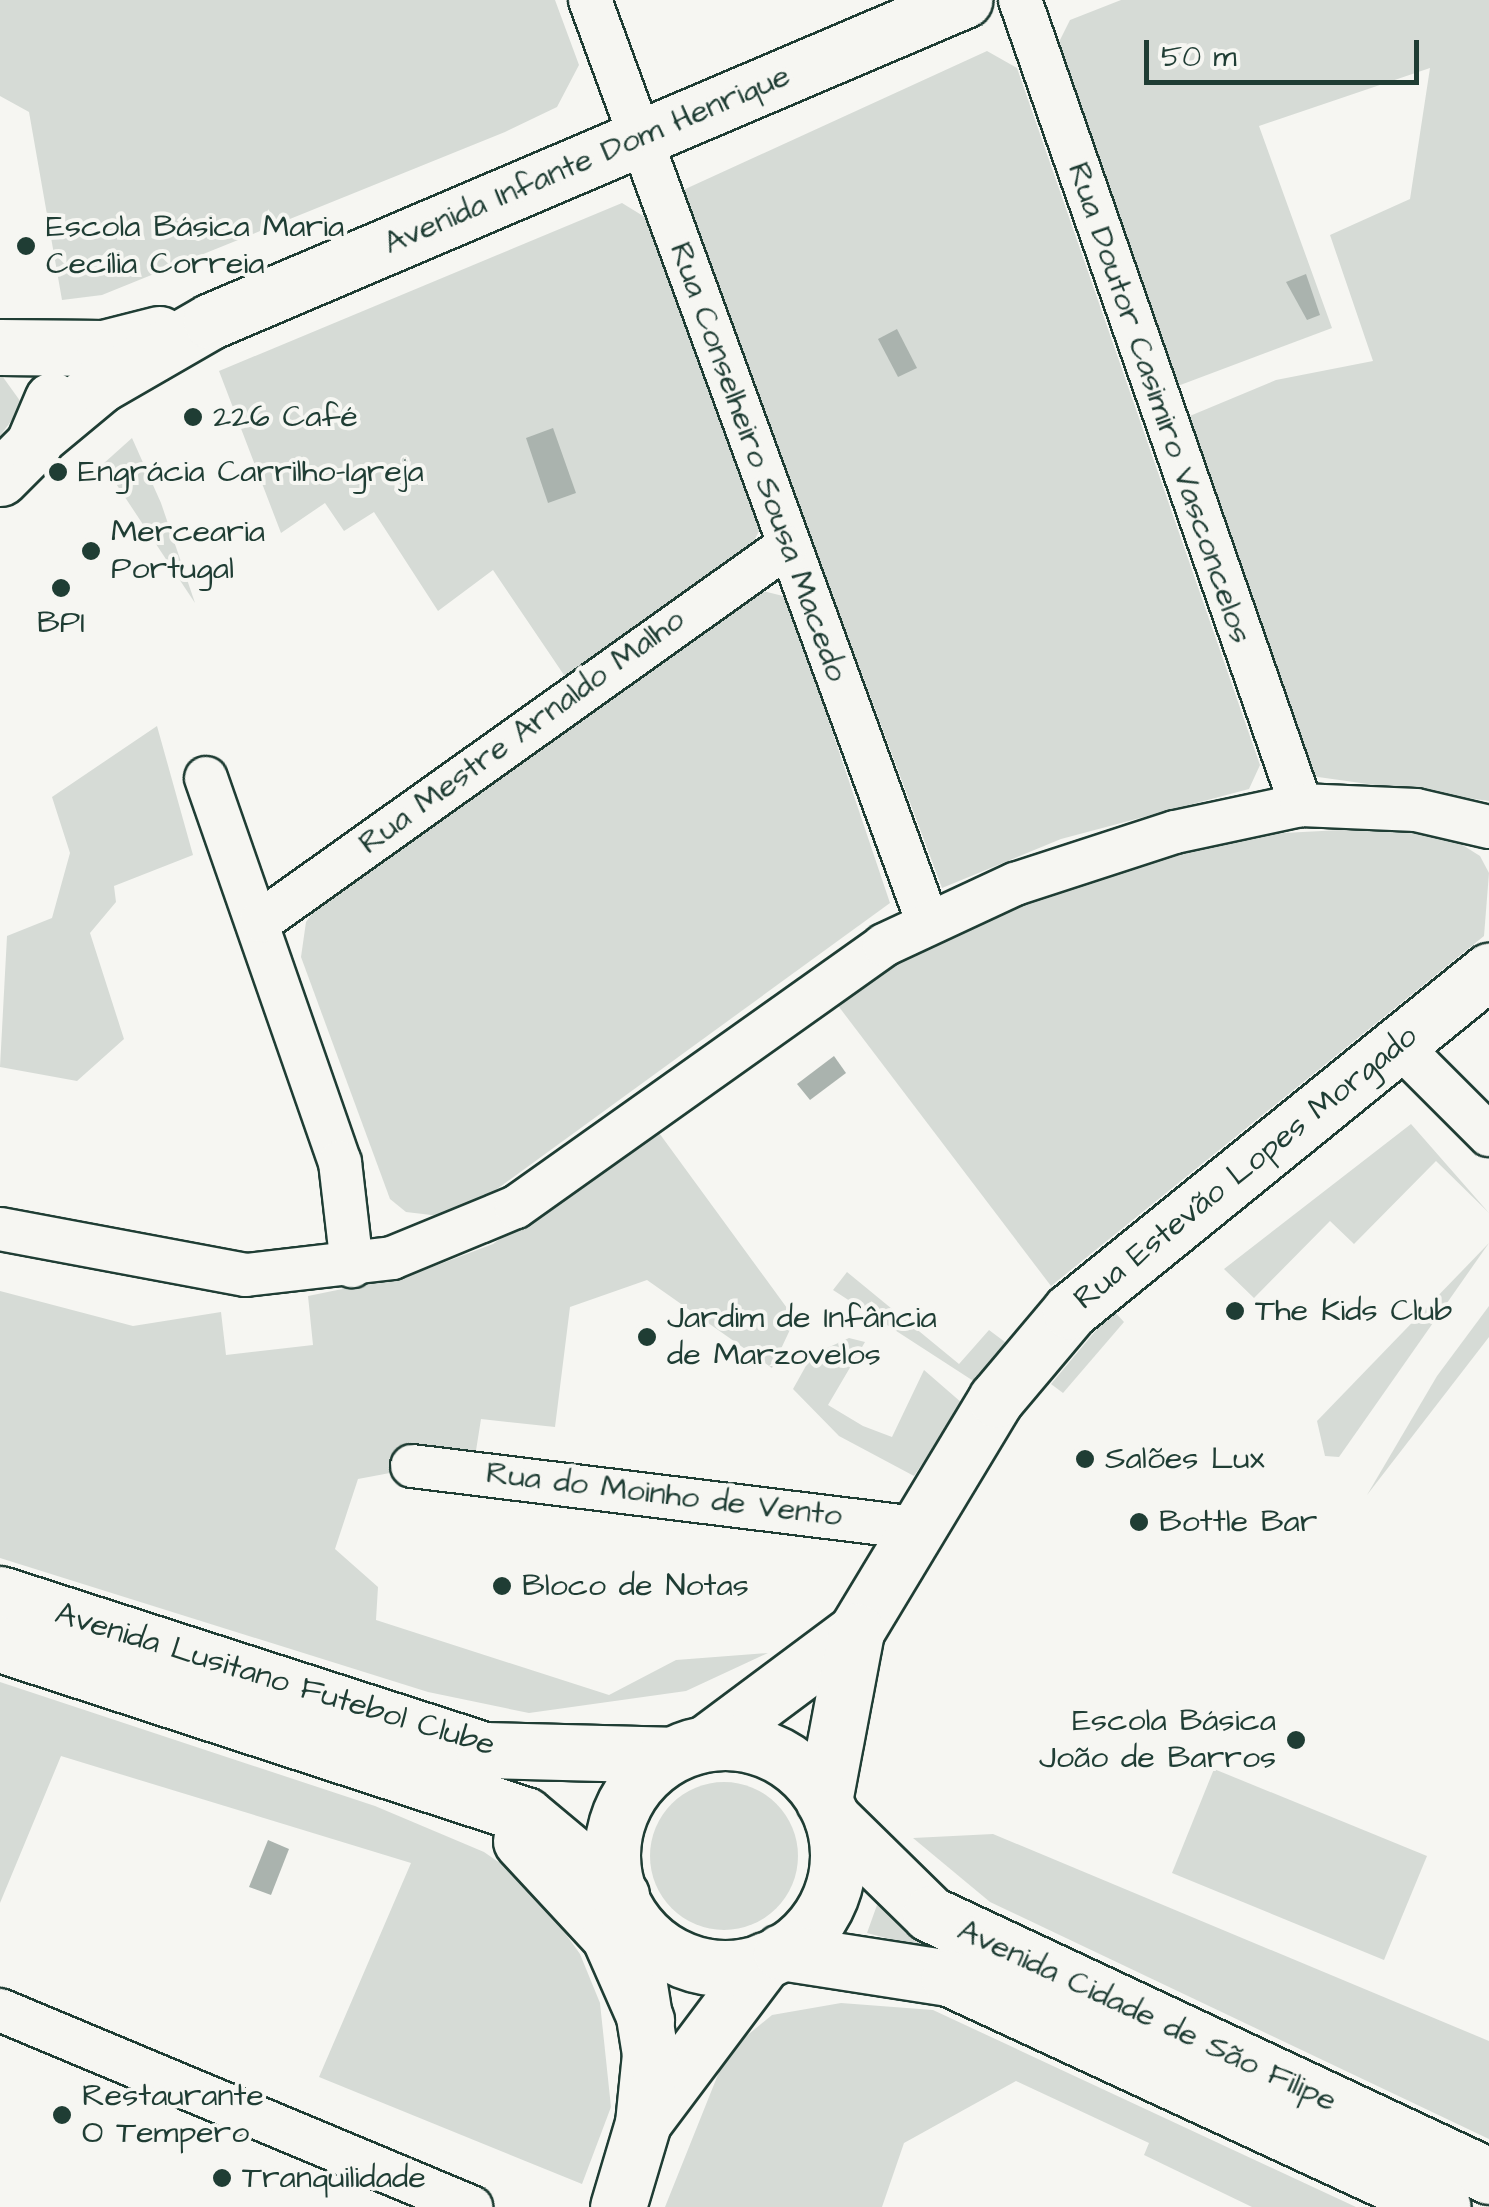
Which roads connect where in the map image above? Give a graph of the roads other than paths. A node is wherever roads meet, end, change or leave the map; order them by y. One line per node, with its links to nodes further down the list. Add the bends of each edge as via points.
1 (590, 0): 4 (street, Rua Conselheiro Sousa Macedo)
2 (964, 0): 4 (main road, Avenida Infante Dom Henrique)
3 (1020, 0): 10 (street, Rua Doutor Casimiro Vasconcelos)
4 (638, 136): 5 (main road, Avenida Infante Dom Henrique); 8 (street, Rua Conselheiro Sousa Macedo)
5 (210, 322): 6 (main road, Avenida Infante Dom Henrique, via 104,348); 7 (main road, Avenida Infante Dom Henrique, via 100,385)
6 (2, 347): 7 (main road, Avenida Infante Dom Henrique, via 46,372 53,412)
7 (14, 470)
8 (786, 547): 12 (street, Rua Mestre Arnaldo Malho); 13 (street, Rua Conselheiro Sousa Macedo)
9 (206, 778): 12 (street)
10 (1301, 805): 11 (street, via 1416,810); 13 (street, via 1106,852)
11 (1489, 827)
12 (260, 921): 18 (street, via 340,1162)
13 (928, 923): 18 (street, via 516,1206 429,1248)
14 (1489, 971): 15 (main road, Rua Estevão Lopes Morgado)
15 (1398, 1044): 16 (street); 20 (main road, Rua Estevão Lopes Morgado, via 1070,1311 996,1399)
16 (1489, 1134)
17 (0, 1229): 18 (street, via 246,1275)
18 (352, 1266)
19 (412, 1466): 20 (street, Rua do Moinho de Vento)
20 (916, 1528): 22 (main road, Rua Estevão Lopes Morgado)
21 (0, 1594): 24 (main road, Avenida Lusitano Futebol Clube, via 484,1750)
22 (856, 1631): 24 (main road, Rua Estevão Lopes Morgado); 26 (main road, Rua Estevão Lopes Morgado)
23 (0, 1644): 25 (main road, Avenida Lusitano Futebol Clube)
24 (688, 1749): 26 (main road, via 769,1750); 27 (main road, via 621,1809 612,1843)
25 (462, 1794): 27 (main road, Avenida Lusitano Futebol Clube, via 525,1815); 30 (main road, via 570,1886 609,1936)
26 (828, 1809): 28 (main road, via 832,1891 814,1924); 32 (main road, Avenida Cidade de São Filipe, via 930,1914)
27 (628, 1909): 28 (main road, via 698,1965); 30 (main road)
28 (773, 1956): 31 (main road); 35 (main road, Avenida Cidade de São Filipe, via 949,1978)
29 (0, 2010): 33 (street)
30 (646, 2020): 31 (main road)
31 (643, 2123): 34 (main road)
32 (1489, 2176)
33 (471, 2207)
34 (618, 2207)
35 (1443, 2207)

